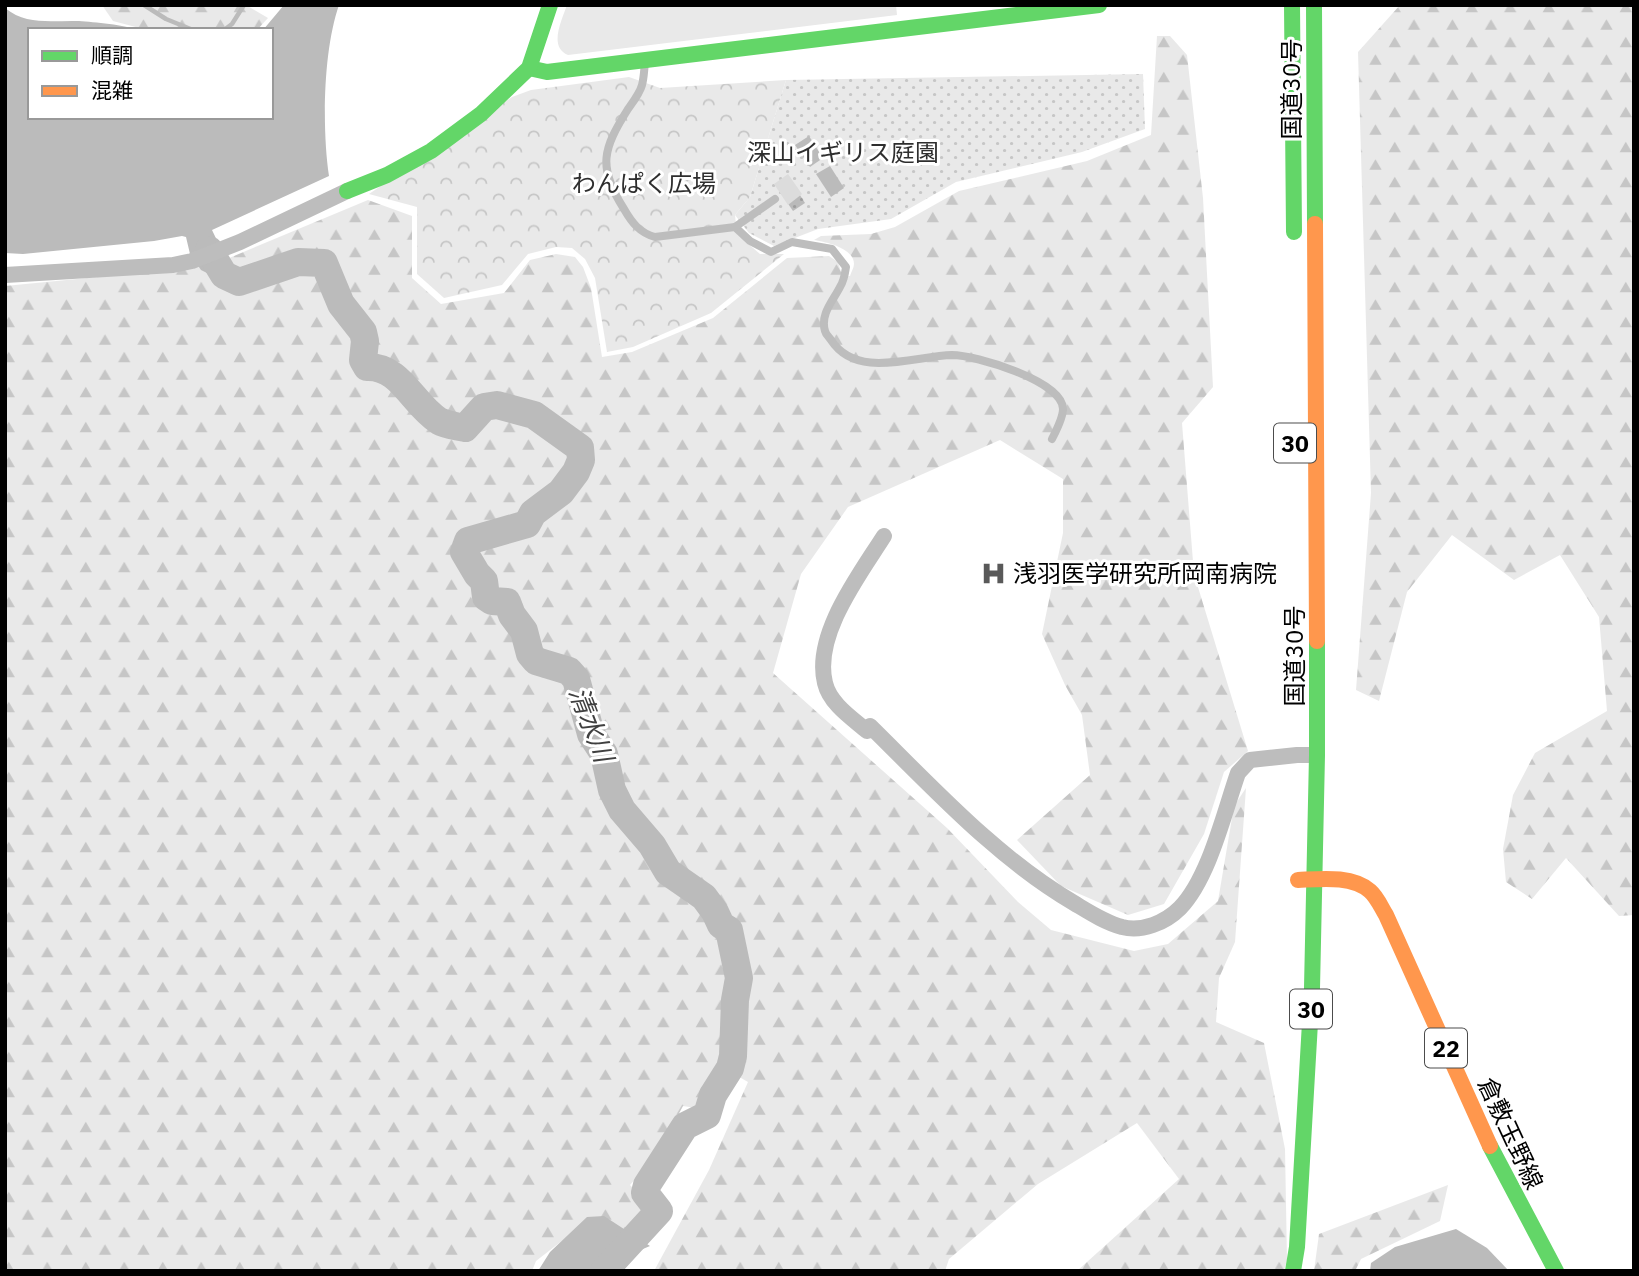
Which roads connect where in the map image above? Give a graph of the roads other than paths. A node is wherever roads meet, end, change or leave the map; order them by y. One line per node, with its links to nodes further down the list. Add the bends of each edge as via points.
1 (550, 5): 7 (main road)
2 (1099, 5): 5 (main road)
3 (1292, 5): 11 (main road, 国道30号)
4 (1314, 5): 15 (main road, 国道30号 / 30)
5 (1068, 7): 6 (main road)
6 (646, 60): 7 (main road, via 547,72); 10 (lane, via 642,87 606,150 607,174 615,196 644,234 656,237)
7 (529, 68): 8 (main road, via 456,135 408,164)
8 (347, 191): 12 (street, via 192,261)
9 (775, 200): 10 (lane)
10 (735, 226): 13 (lane, via 750,241 771,251 792,242 832,249 841,258 846,267 842,285 826,309 825,331 837,350 857,360 879,363 954,355 980,359 1033,379 1060,399 1063,409)
11 (1294, 255)
12 (5, 275)
13 (1052, 439)
14 (884, 536): 15 (street, via 841,602 828,635 825,684 837,705 867,730 870,726 1012,859 1103,920 1143,928 1178,910 1196,889 1244,765 1250,760)
15 (1317, 755): 16 (main road, 国道30号 / 30)
16 (1303, 875): 17 (main road, 国道30号 / 30, via 1312,988); 18 (main road, 倉敷玉野線 / 22, via 1358,885 1370,892 1386,915 1494,1155)
17 (1293, 1271)
18 (1556, 1271)

